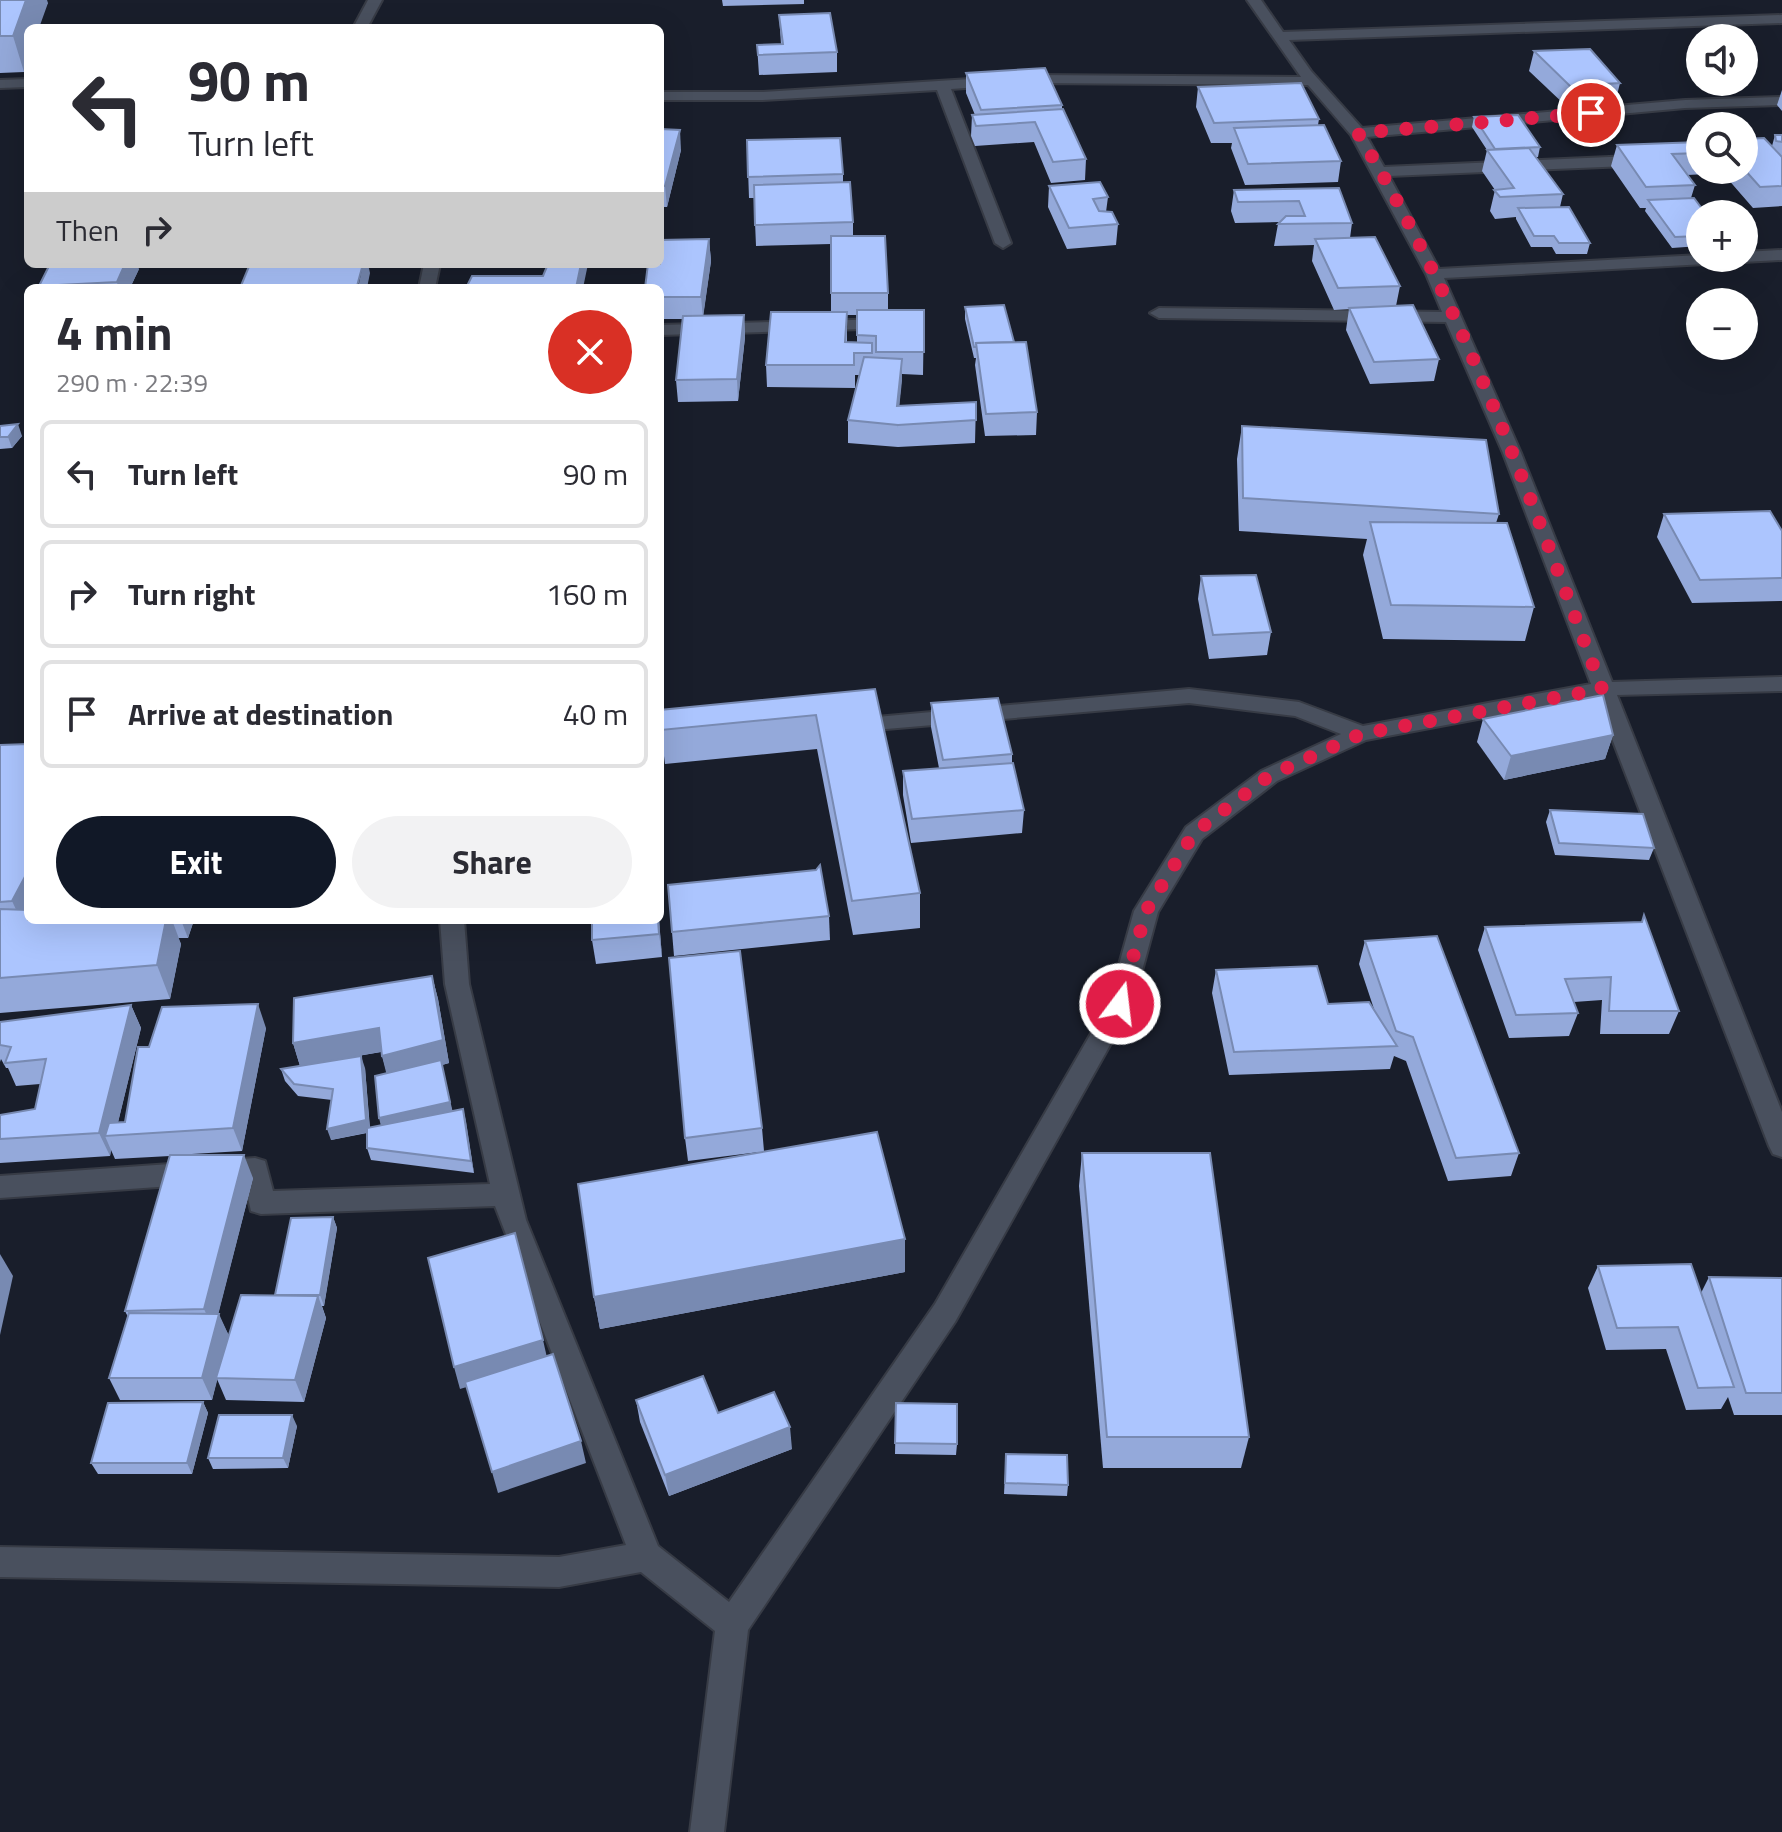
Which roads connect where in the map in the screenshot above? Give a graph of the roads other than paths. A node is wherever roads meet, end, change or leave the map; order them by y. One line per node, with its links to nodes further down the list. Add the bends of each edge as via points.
1 (375, 0): 4 (street)
2 (1254, 0): 5 (street)
3 (1782, 19): 5 (street)
4 (362, 24)
5 (1278, 36): 6 (street)
6 (1312, 81): 9 (street, via 1036,79); 12 (street)
7 (24, 83): 8 (street)
8 (0, 84)
9 (942, 84): 10 (street, via 763,96); 15 (street)
10 (664, 96)
11 (1782, 101): 12 (street, via 1685,104)
12 (1358, 133): 14 (street)
13 (1686, 159): 14 (street)
14 (1382, 172): 19 (street)
15 (1003, 243)
16 (1782, 255): 17 (street)
17 (1758, 256)
18 (1686, 261): 19 (street)
19 (1434, 274): 21 (street)
20 (1159, 313): 21 (street)
21 (1453, 317): 25 (street, via 1512,453)
22 (905, 324): 23 (street)
23 (664, 330)
24 (1782, 684): 25 (street)
25 (1602, 689): 27 (street); 29 (street)
26 (829, 726): 27 (street, via 1189,696 1299,709)
27 (1361, 734): 34 (street, via 1269,776 1194,833 1146,911 1120,1004 945,1313)
28 (452, 924): 31 (street, via 457,984)
29 (1782, 1146)
30 (0, 1187): 31 (street, via 255,1169 261,1203)
31 (507, 1194): 32 (street, via 512,1220)
32 (646, 1556): 33 (street, via 559,1572); 34 (street)
33 (0, 1562)
34 (732, 1625): 35 (street)
35 (707, 1832)

